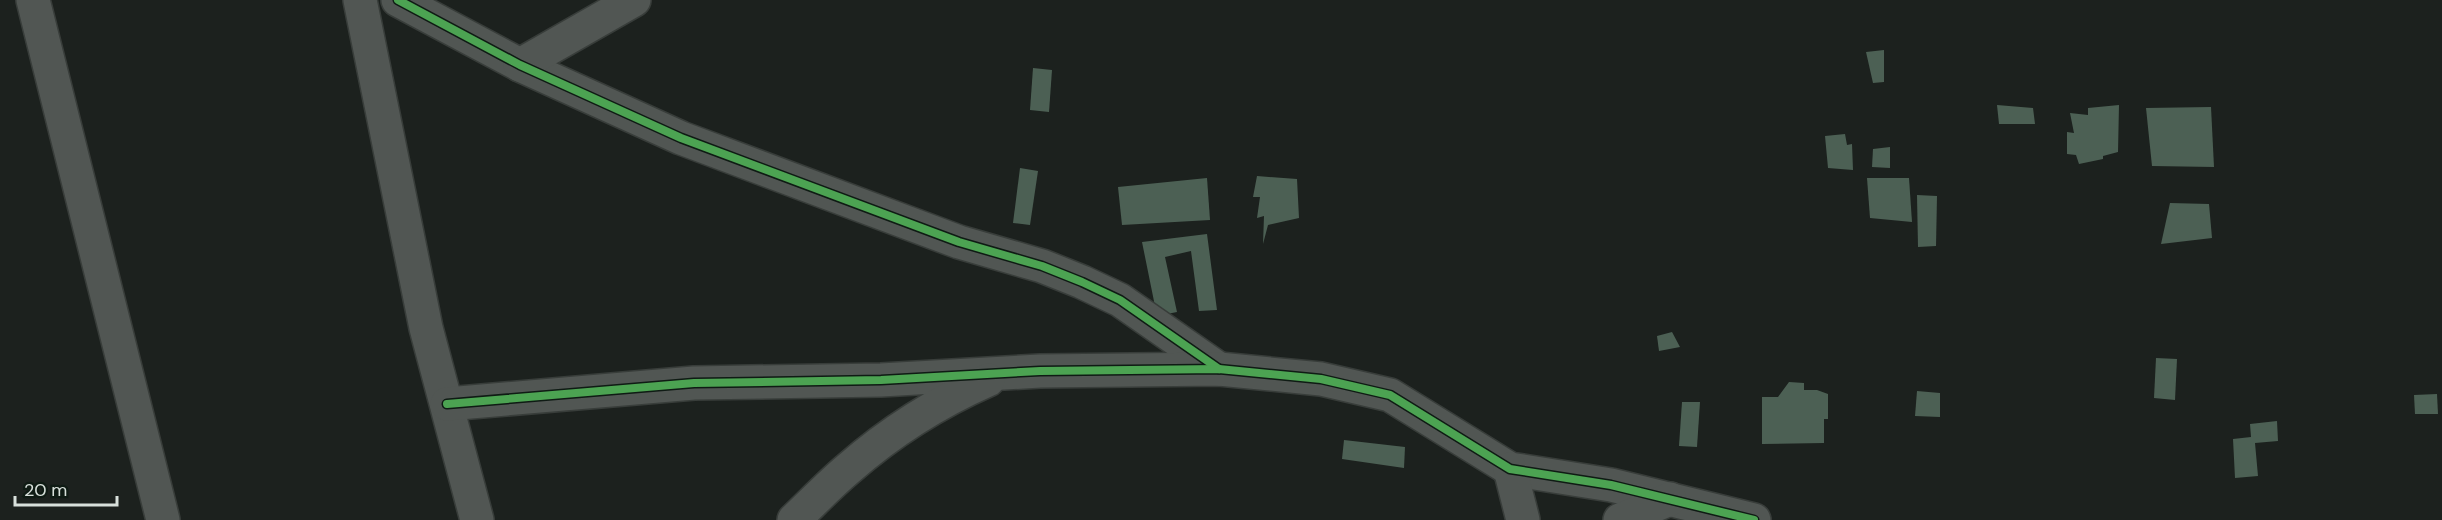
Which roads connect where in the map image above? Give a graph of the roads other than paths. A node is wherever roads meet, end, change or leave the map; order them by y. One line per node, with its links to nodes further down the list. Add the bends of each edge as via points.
1 (33, 0): 11 (street)
2 (360, 0): 8 (street, via 426,328)
3 (398, 0): 5 (street)
4 (634, 0): 5 (street)
5 (520, 65): 6 (street, via 681,138 959,242 1082,282 1120,300)
6 (1219, 369): 7 (street); 9 (street, via 1321,379 1390,395)
7 (1006, 373): 8 (street, via 881,380 694,382); 13 (street, via 951,397 906,425 848,468)
8 (447, 404): 12 (street)
9 (1510, 469): 10 (street); 14 (street)
10 (1670, 499): 15 (street); 16 (street)
11 (163, 520)
12 (477, 520)
13 (794, 520)
14 (1522, 520)
15 (1620, 520)
16 (1754, 520)

